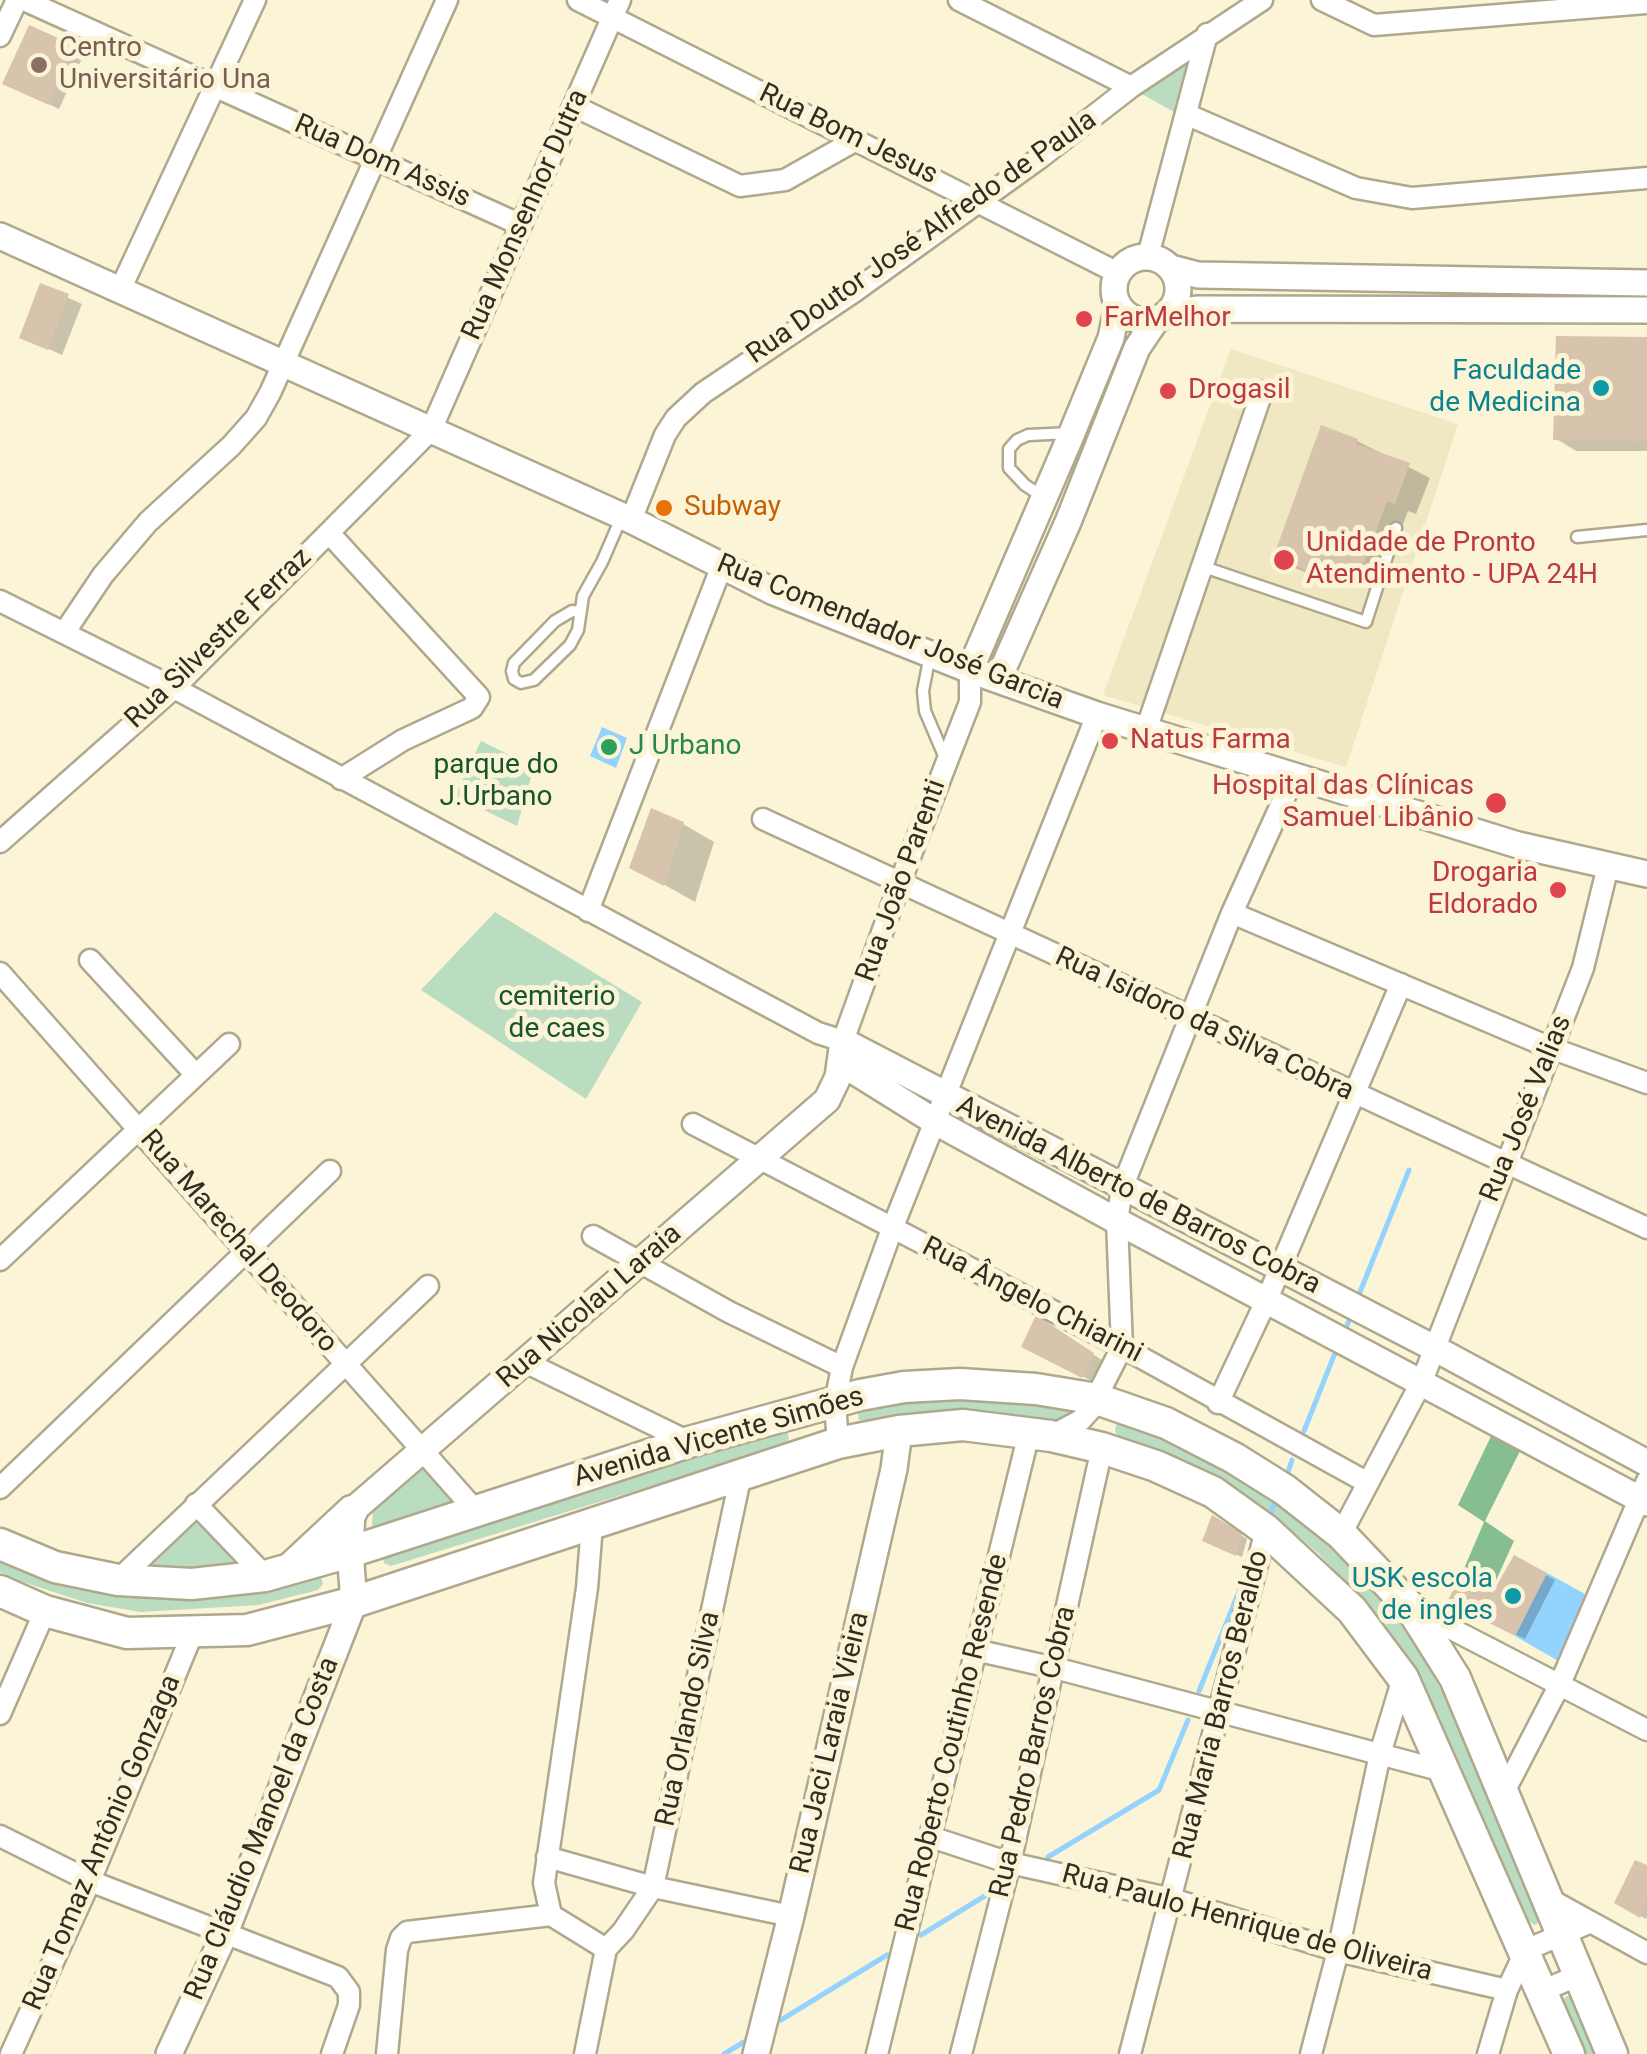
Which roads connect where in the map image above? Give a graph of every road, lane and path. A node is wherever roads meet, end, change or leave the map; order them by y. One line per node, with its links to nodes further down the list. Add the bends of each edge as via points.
1 (21, 0): 11 (street); 12 (street, Rua Dom Assis)
2 (256, 0): 12 (street)
3 (447, 0): 17 (street)
4 (578, 0): 9 (street, Rua Bom Jesus)
5 (1262, 0): 10 (street, Rua Doutor José Alfredo de Paula)
6 (1322, 0): 8 (street, via 1374,25)
7 (968, 2): 13 (street)
8 (1647, 3)
9 (616, 9): 14 (street, Rua Monsenhor Dutra); 16 (street, Rua Bom Jesus)
10 (1208, 34): 13 (street, Rua Doutor José Alfredo de Paula); 15 (street)
11 (0, 36)
12 (215, 86): 17 (street, Rua Dom Assis); 25 (street)
13 (1131, 88): 19 (street, Rua Doutor José Alfredo de Paula)
14 (574, 106): 16 (street, via 740,186 785,180); 20 (street, Rua Monsenhor Dutra)
15 (1188, 115): 18 (street, via 1356,188 1412,198); 22 (street)
16 (856, 140): 19 (street, Rua Bom Jesus)
17 (375, 159): 20 (street, Rua Dom Assis); 29 (street)
18 (1647, 178)
19 (979, 201): 23 (street, Rua Bom Jesus); 34 (street, Rua Doutor José Alfredo de Paula, via 703,393 665,435)
20 (521, 225): 31 (street, Rua Monsenhor Dutra)
21 (0, 236): 25 (street, Rua Comendador José Garcia)
22 (1160, 262): 23 (street, via 1130,260); 24 (street, via 1198,275); 28 (street, via 1179,288)
23 (1118, 273): 26 (street)
24 (1647, 283)
25 (120, 290): 29 (street, Rua Comendador José Garcia)
26 (1118, 305): 28 (street, via 1134,320); 32 (street)
27 (1647, 310): 28 (street, via 1198,308)
28 (1161, 318): 46 (street, via 1137,348)
29 (282, 364): 31 (street, Rua Comendador José Garcia); 43 (street, via 256,418 148,522)
30 (1262, 392): 39 (street)
31 (432, 430): 34 (street, Rua Comendador José Garcia); 37 (street, Rua Silvestre Ferraz)
32 (1072, 434): 33 (street); 33 (lane, via 1028,436 1009,449 1009,468)
33 (1045, 498): 45 (street)
34 (627, 518): 40 (street, Rua Comendador José Garcia); 42 (lane, via 582,596)
35 (1396, 528): 39 (lane, via 1366,622)
36 (1647, 530): 38 (lane)
37 (328, 533): 47 (street, Rua Silvestre Ferraz); 53 (street, via 479,701)
38 (1577, 537)
39 (1201, 566): 50 (street)
40 (720, 568): 44 (street, Rua Comendador José Garcia); 59 (street)
41 (0, 601): 43 (street)
42 (580, 612): 42 (lane, via 570,646 534,680 514,679 514,663 555,621)
43 (64, 634): 47 (street)
44 (930, 654): 45 (street, Rua Comendador José Garcia); 51 (lane, via 925,712)
45 (970, 670): 46 (street, Rua Comendador José Garcia); 48 (street, Rua João Parenti)
46 (998, 680): 48 (street); 49 (street, Rua Comendador José Garcia)
47 (174, 688): 53 (street); 55 (street, Rua Silvestre Ferraz)
48 (970, 702): 51 (street, Rua João Parenti)
49 (1097, 715): 50 (street, Rua Comendador José Garcia); 61 (street)
50 (1146, 730): 52 (street, Rua Comendador José Garcia)
51 (947, 762): 58 (street, Rua João Parenti)
52 (1294, 776): 56 (street, Rua Comendador José Garcia); 60 (street)
53 (342, 779): 59 (street)
54 (763, 818): 58 (street, Rua Isidoro da Silva Cobra)
55 (0, 842)
56 (1608, 866): 57 (street, Rua Comendador José Garcia); 67 (street, Rua José Valias, via 1583,968)
57 (1647, 874)
58 (901, 880): 61 (street, Rua Isidoro da Silva Cobra); 68 (street, Rua João Parenti)
59 (588, 912): 68 (street)
60 (1232, 913): 64 (street); 65 (street)
61 (1009, 934): 65 (street, Rua Isidoro da Silva Cobra); 72 (street)
62 (90, 960): 69 (street)
63 (0, 973): 75 (street, Rua Marechal Deodoro)
64 (1400, 984): 67 (street); 71 (street)
65 (1190, 1018): 71 (street, Rua Isidoro da Silva Cobra); 79 (street)
66 (229, 1044): 69 (street)
67 (1551, 1048): 70 (street); 77 (street, Rua José Valias)
68 (842, 1052): 72 (street, Avenida Alberto de Barros Cobra); 73 (street, Avenida Alberto de Barros Cobra); 76 (street, Rua Nicolau Laraia, via 827,1100)
69 (196, 1075): 75 (street)
70 (1647, 1083)
71 (1352, 1093): 77 (street, Rua Isidoro da Silva Cobra); 87 (street)
72 (944, 1096): 73 (street); 79 (street, Avenida Alberto de Barros Cobra)
73 (934, 1121): 80 (street, Avenida Alberto de Barros Cobra); 82 (street)
74 (693, 1124): 76 (street, Rua Ângelo Chiarini)
75 (138, 1130): 84 (street, Rua Marechal Deodoro); 85 (street)
76 (760, 1160): 82 (street, Rua Ângelo Chiarini); 86 (street, Rua Nicolau Laraia)
77 (1506, 1163): 81 (street, Rua Isidoro da Silva Cobra); 91 (street, Rua José Valias)
78 (330, 1171): 84 (street)
79 (1122, 1188): 80 (street); 87 (street, Avenida Alberto de Barros Cobra)
80 (1117, 1221): 89 (street, Avenida Alberto de Barros Cobra); 90 (street)
81 (1647, 1228)
82 (892, 1229): 90 (street, Rua Ângelo Chiarini); 94 (street)
83 (593, 1236): 86 (street)
84 (246, 1251): 93 (street, Rua Marechal Deodoro); 110 (street)
85 (0, 1260)
86 (642, 1263): 92 (street, Rua Nicolau Laraia); 94 (street)
87 (1278, 1269): 89 (street); 91 (street, Avenida Alberto de Barros Cobra)
88 (428, 1286): 93 (street)
89 (1267, 1298): 95 (street, Avenida Alberto de Barros Cobra); 97 (street)
90 (1122, 1346): 96 (street); 97 (street, Rua Ângelo Chiarini)
91 (1434, 1348): 95 (street); 101 (street, Avenida Alberto de Barros Cobra)
92 (526, 1362): 102 (street); 105 (street, Rua Nicolau Laraia)
93 (345, 1364): 105 (street, Rua Marechal Deodoro); 112 (street)
94 (842, 1366): 98 (street)
95 (1422, 1381): 107 (street, Avenida Alberto de Barros Cobra); 109 (street)
96 (1097, 1399): 98 (main road, Avenida Vicente Simões, via 960,1384 904,1387); 100 (street, via 1081,1420); 117 (main road, Avenida Vicente Simões, via 1166,1423 1234,1458)
97 (1218, 1402): 109 (street, Rua Ângelo Chiarini)
98 (835, 1403): 102 (main road, Avenida Vicente Simões); 103 (street)
99 (899, 1431): 100 (main road, Avenida Vicente Simões, via 963,1424); 103 (main road, Avenida Vicente Simões); 146 (street, Rua Jaci Laraia Vieira)
100 (1040, 1434): 104 (main road, Avenida Vicente Simões); 127 (street, Rua Roberto Coutinho Resende)
101 (1598, 1436): 106 (street, Avenida Alberto de Barros Cobra); 107 (street)
102 (689, 1442): 113 (main road, Avenida Vicente Simões)
103 (838, 1444): 108 (main road, Avenida Vicente Simões)
104 (1102, 1448): 116 (main road, Avenida Vicente Simões, via 1213,1492); 128 (street, Rua Pedro Barros Cobra)
105 (422, 1450): 113 (street, Rua Marechal Deodoro); 114 (street, Rua Nicolau Laraia)
106 (1647, 1463)
107 (1584, 1469): 111 (street, Avenida Alberto de Barros Cobra)
108 (741, 1474): 115 (main road, Avenida Vicente Simões); 142 (street, Rua Orlando Silva)
109 (1368, 1483): 117 (street)
110 (0, 1488)
111 (1644, 1494): 130 (street)
112 (196, 1504): 120 (street); 121 (street)
113 (476, 1510): 119 (main road, Avenida Vicente Simões)
114 (352, 1511): 119 (street); 120 (main road)
115 (592, 1525): 123 (main road, Avenida Vicente Simões); 139 (street)
116 (1266, 1530): 129 (main road, Avenida Vicente Simões, via 1352,1610); 131 (street, Rua Maria Barros Beraldo)
117 (1341, 1534): 124 (main road, Avenida Vicente Simões)
118 (0, 1544): 121 (main road, Avenida Vicente Simões, via 55,1567)
119 (350, 1552): 120 (main road, Avenida Vicente Simões); 123 (street)
120 (277, 1573): 121 (main road, Avenida Vicente Simões, via 192,1584)
121 (118, 1580)
122 (0, 1591): 125 (main road, Avenida Vicente Simões)
123 (354, 1602): 126 (main road, Avenida Vicente Simões, via 247,1630); 148 (street, Rua Cláudio Manoel da Costa)
124 (1412, 1608): 130 (street); 136 (main road, Avenida Vicente Simões, via 1454,1678)
125 (45, 1611): 126 (main road, Avenida Vicente Simões, via 127,1633); 132 (street)
126 (193, 1632): 141 (street, Rua Tomaz Antônio Gonzaga)
127 (975, 1650): 128 (street); 138 (street, Rua Roberto Coutinho Resende)
128 (1054, 1668): 131 (street); 140 (street, Rua Pedro Barros Cobra)
129 (1403, 1678): 134 (street); 135 (main road, Avenida Vicente Simões)
130 (1560, 1684): 133 (street); 136 (street)
131 (1220, 1712): 134 (street); 143 (street, Rua Maria Barros Beraldo)
132 (0, 1714)
133 (1647, 1730)
134 (1380, 1754): 135 (street); 152 (street)
135 (1447, 1772): 151 (main road, Avenida Vicente Simões)
136 (1504, 1792): 144 (main road, Avenida Vicente Simões)
137 (0, 1836): 141 (street)
138 (932, 1837): 140 (street, Rua Paulo Henrique de Oliveira); 163 (street, Rua Roberto Coutinho Resende)
139 (547, 1857): 142 (street); 145 (street)
140 (1010, 1863): 143 (street, Rua Paulo Henrique de Oliveira); 164 (street, Rua Pedro Barros Cobra)
141 (90, 1881): 148 (street); 157 (street, Rua Tomaz Antônio Gonzaga)
142 (653, 1887): 146 (street); 150 (street, Rua Orlando Silva)
143 (1172, 1899): 152 (street, Rua Paulo Henrique de Oliveira); 165 (street, Rua Maria Barros Beraldo)
144 (1549, 1900): 147 (street); 149 (main road, Avenida Vicente Simões)
145 (550, 1915): 150 (street); 160 (street, via 407,1932 397,1950)
146 (791, 1916): 162 (street, Rua Jaci Laraia Vieira)
147 (1591, 1922): 149 (street); 153 (street)
148 (224, 1932): 158 (street, Rua Cláudio Manoel da Costa); 159 (street, via 338,1977 350,1992 349,2005)
149 (1562, 1934): 151 (street); 154 (main road, Avenida Vicente Simões)
150 (606, 1949): 161 (street)
151 (1526, 1950): 155 (street); 156 (main road, Avenida Vicente Simões)
152 (1338, 1951): 155 (street, Rua Paulo Henrique de Oliveira); 166 (street)
153 (1647, 1954)
154 (1579, 1975): 156 (street); 169 (main road, Avenida Vicente Simões)
155 (1507, 1990): 167 (street)
156 (1542, 1991): 168 (main road, Avenida Vicente Simões)
157 (11, 2054)
158 (169, 2054)
159 (332, 2054)
160 (387, 2054)
161 (584, 2054)
162 (756, 2054)
163 (877, 2054)
164 (961, 2054)
165 (1130, 2054)
166 (1311, 2054)
167 (1488, 2054)
168 (1569, 2054)
169 (1612, 2054)

